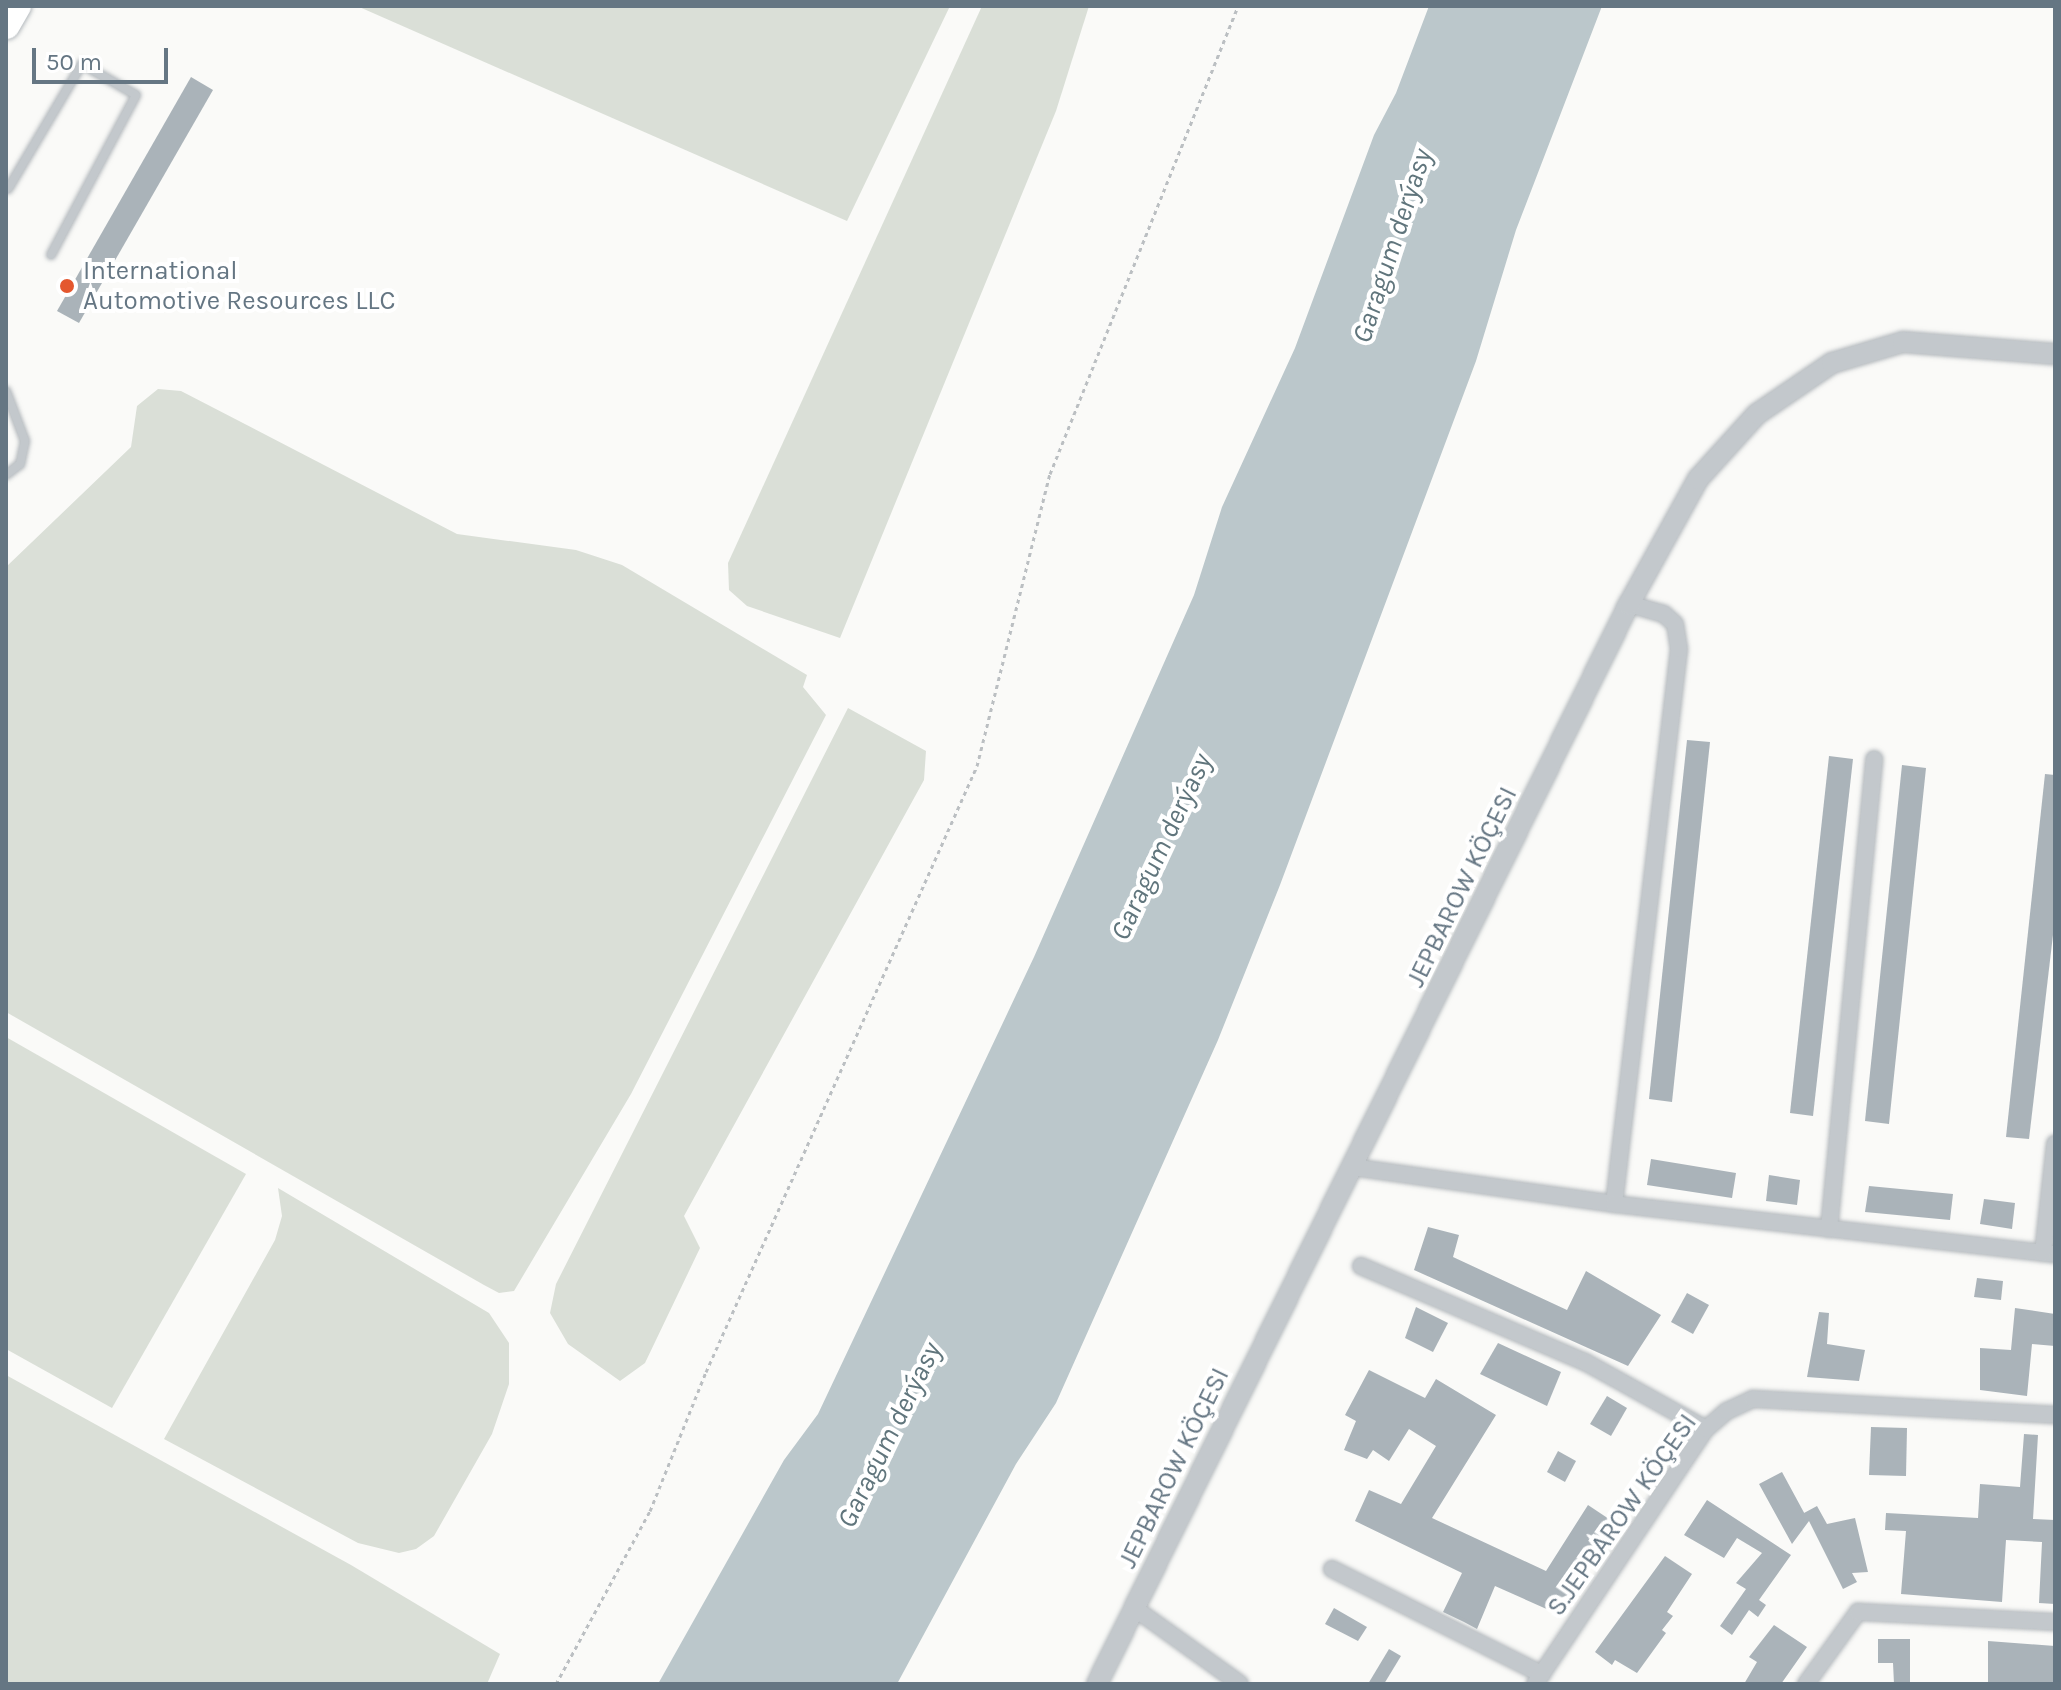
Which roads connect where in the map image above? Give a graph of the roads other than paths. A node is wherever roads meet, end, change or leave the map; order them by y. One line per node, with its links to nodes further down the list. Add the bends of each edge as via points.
1 (17, 6): 2 (highway)
2 (6, 25)
3 (8, 189): 4 (lane, via 82,64 136,95)
4 (51, 255)
5 (2055, 354): 8 (street, JEPBAROW KÖÇESI, via 1903,342 1832,363 1757,414 1698,479)
6 (6, 391): 7 (lane, via 25,441 20,464)
7 (6, 475)
8 (1629, 604): 11 (street, JEPBAROW KÖÇESI); 12 (street, via 1664,614 1675,624 1679,649)
9 (1874, 759): 13 (street)
10 (2055, 1144): 14 (street)
11 (1352, 1167): 12 (street); 19 (street, JEPBAROW KÖÇESI)
12 (1614, 1204): 13 (street)
13 (1829, 1229): 14 (street)
14 (2049, 1254)
15 (1361, 1266): 17 (street, via 1585,1362)
16 (2055, 1415): 17 (street, S.JEPBAROW KÖÇESI, via 1753,1399)
17 (1706, 1429): 21 (street, S.JEPBAROW KÖÇESI)
18 (1332, 1569): 21 (street)
19 (1134, 1608): 22 (street, JEPBAROW KÖÇESI); 23 (street)
20 (2055, 1622): 24 (street, via 1858,1612)
21 (1539, 1679)
22 (1097, 1684)
23 (1240, 1684)
24 (1806, 1684)

